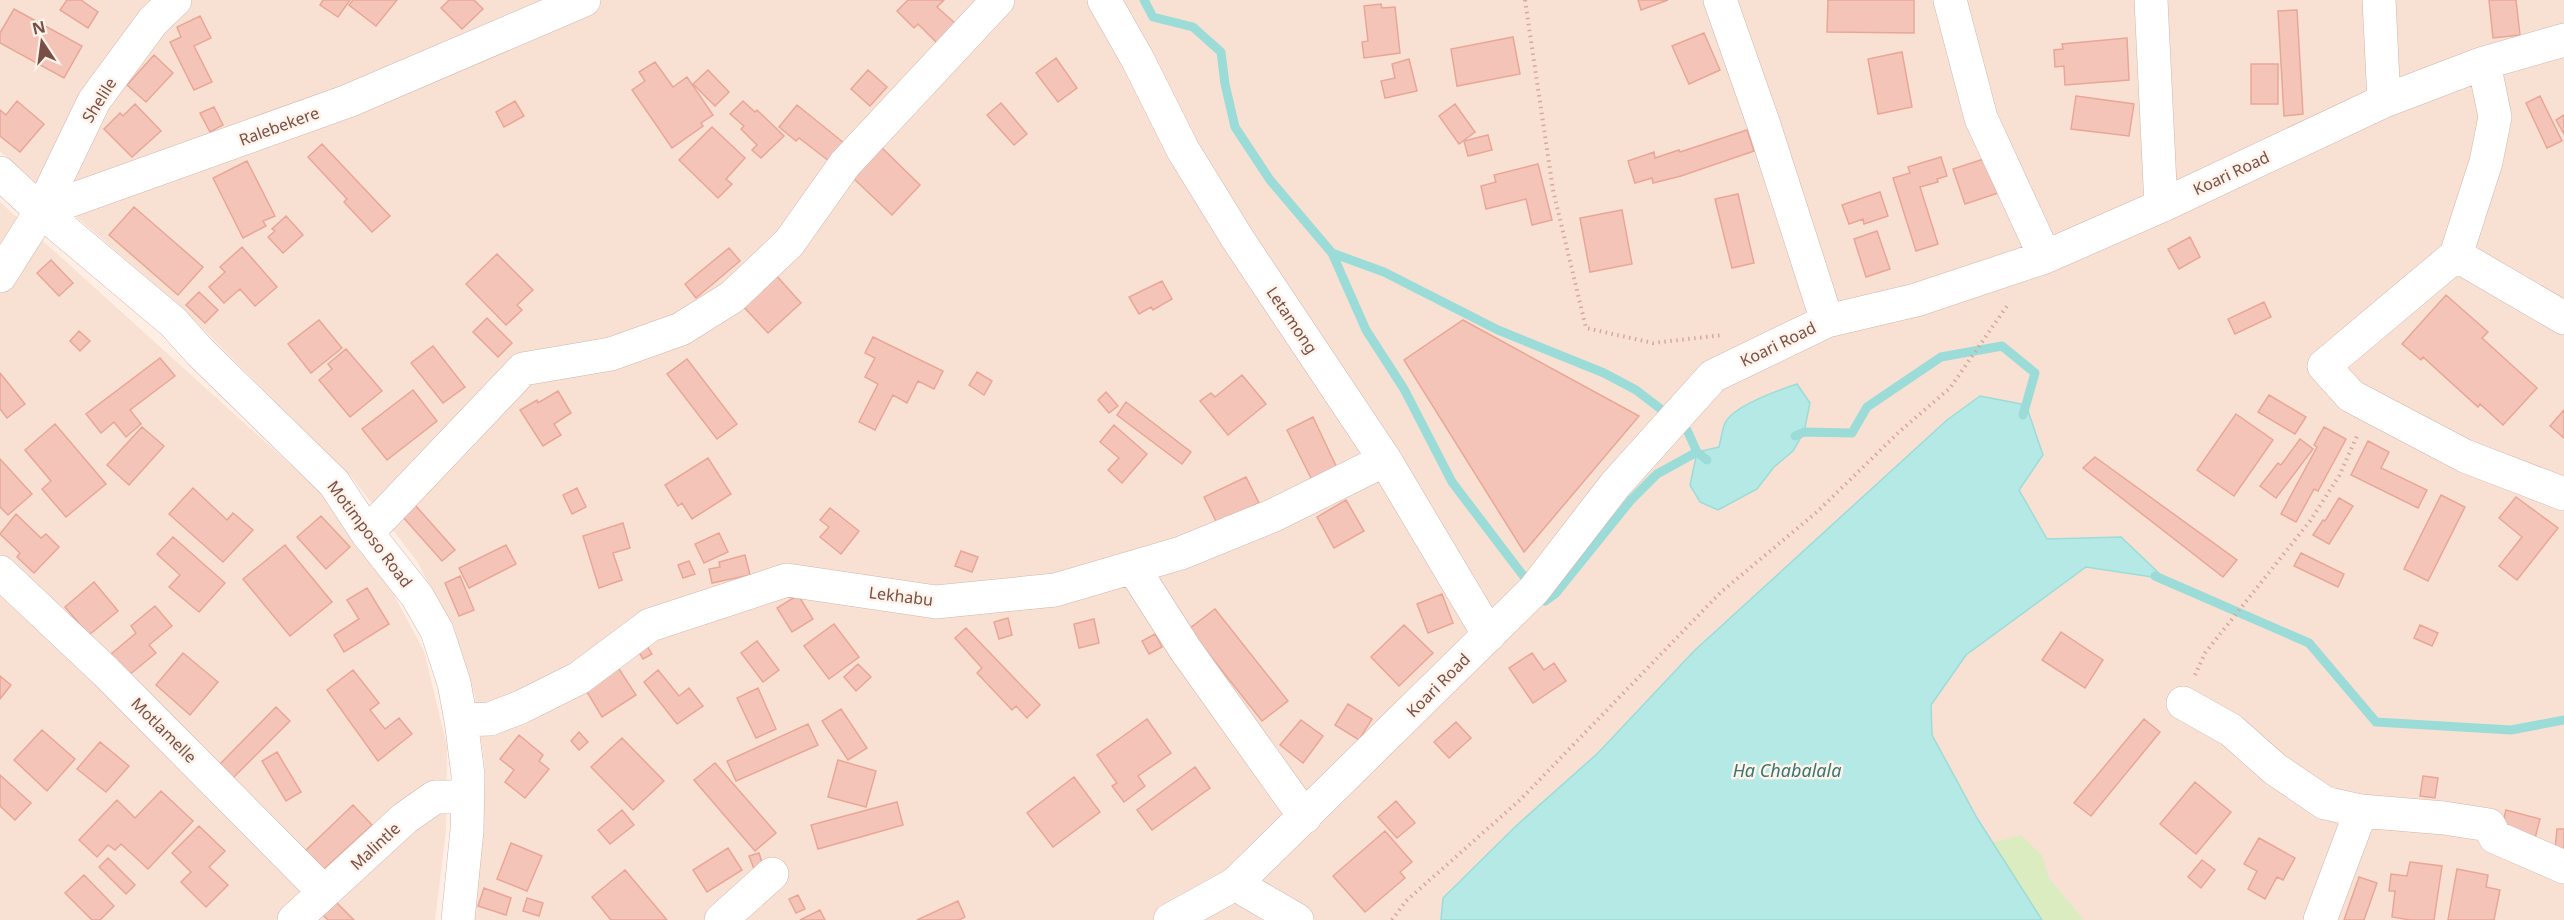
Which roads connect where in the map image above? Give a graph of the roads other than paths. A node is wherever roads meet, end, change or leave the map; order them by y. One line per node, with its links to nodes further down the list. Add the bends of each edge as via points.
1 (175, 0): 14 (street, Shelile, via 153,21 94,101)
2 (584, 0): 14 (street, Ralebekere, via 348,101)
3 (998, 0): 22 (street, via 845,164 789,243 732,297 681,329 610,354 523,369)
4 (1104, 0): 20 (street, Letamong, via 1183,150)
5 (1720, 0): 19 (street)
6 (1950, 0): 16 (street, via 1981,118)
7 (2151, 0): 13 (street)
8 (2379, 0): 11 (street)
9 (2564, 40): 10 (street, Koari Road)
10 (2484, 63): 11 (street, Koari Road); 15 (street, via 2495,117 2486,162)
11 (2384, 101): 13 (street, Koari Road)
12 (0, 172): 14 (street, Motimposo Road)
13 (2161, 206): 16 (street, Koari Road)
14 (41, 211): 17 (street); 22 (street, Motimposo Road, via 173,322 334,483)
15 (2456, 255): 18 (street); 21 (street, via 2324,366 2351,396 2465,456)
16 (2045, 257): 19 (street, Koari Road, via 1916,300)
17 (0, 276)
18 (2564, 318)
19 (1827, 321): 25 (street, Koari Road, via 1713,376 1615,485 1534,590)
20 (1385, 460): 23 (street, Lekhabu, via 1274,515); 25 (street, Letamong)
21 (2564, 494)
22 (367, 533): 27 (street, Motimposo Road, via 417,596 437,631 454,682)
23 (1134, 568): 27 (street, Lekhabu, via 1055,590 936,602 787,580 650,625 579,678 490,719); 30 (street, via 1185,649)
24 (0, 572): 34 (street, Motlamelle, via 106,672)
25 (1489, 634): 30 (street, Koari Road)
26 (2183, 703): 29 (street, via 2231,730 2275,769 2325,803)
27 (461, 720): 28 (street, Motimposo Road)
28 (467, 796): 34 (street, Malintle, via 435,797 405,818); 36 (street, Motimposo Road)
29 (2361, 811): 31 (street, via 2488,825 2495,837); 40 (street)
30 (1305, 817): 33 (street, Koari Road)
31 (2564, 867)
32 (772, 874): 37 (street)
33 (1235, 884): 38 (street, Koari Road); 39 (street)
34 (324, 892): 35 (street, Malintle)
35 (294, 920)
36 (458, 920)
37 (722, 920)
38 (1170, 920)
39 (1297, 920)
40 (2320, 920)

